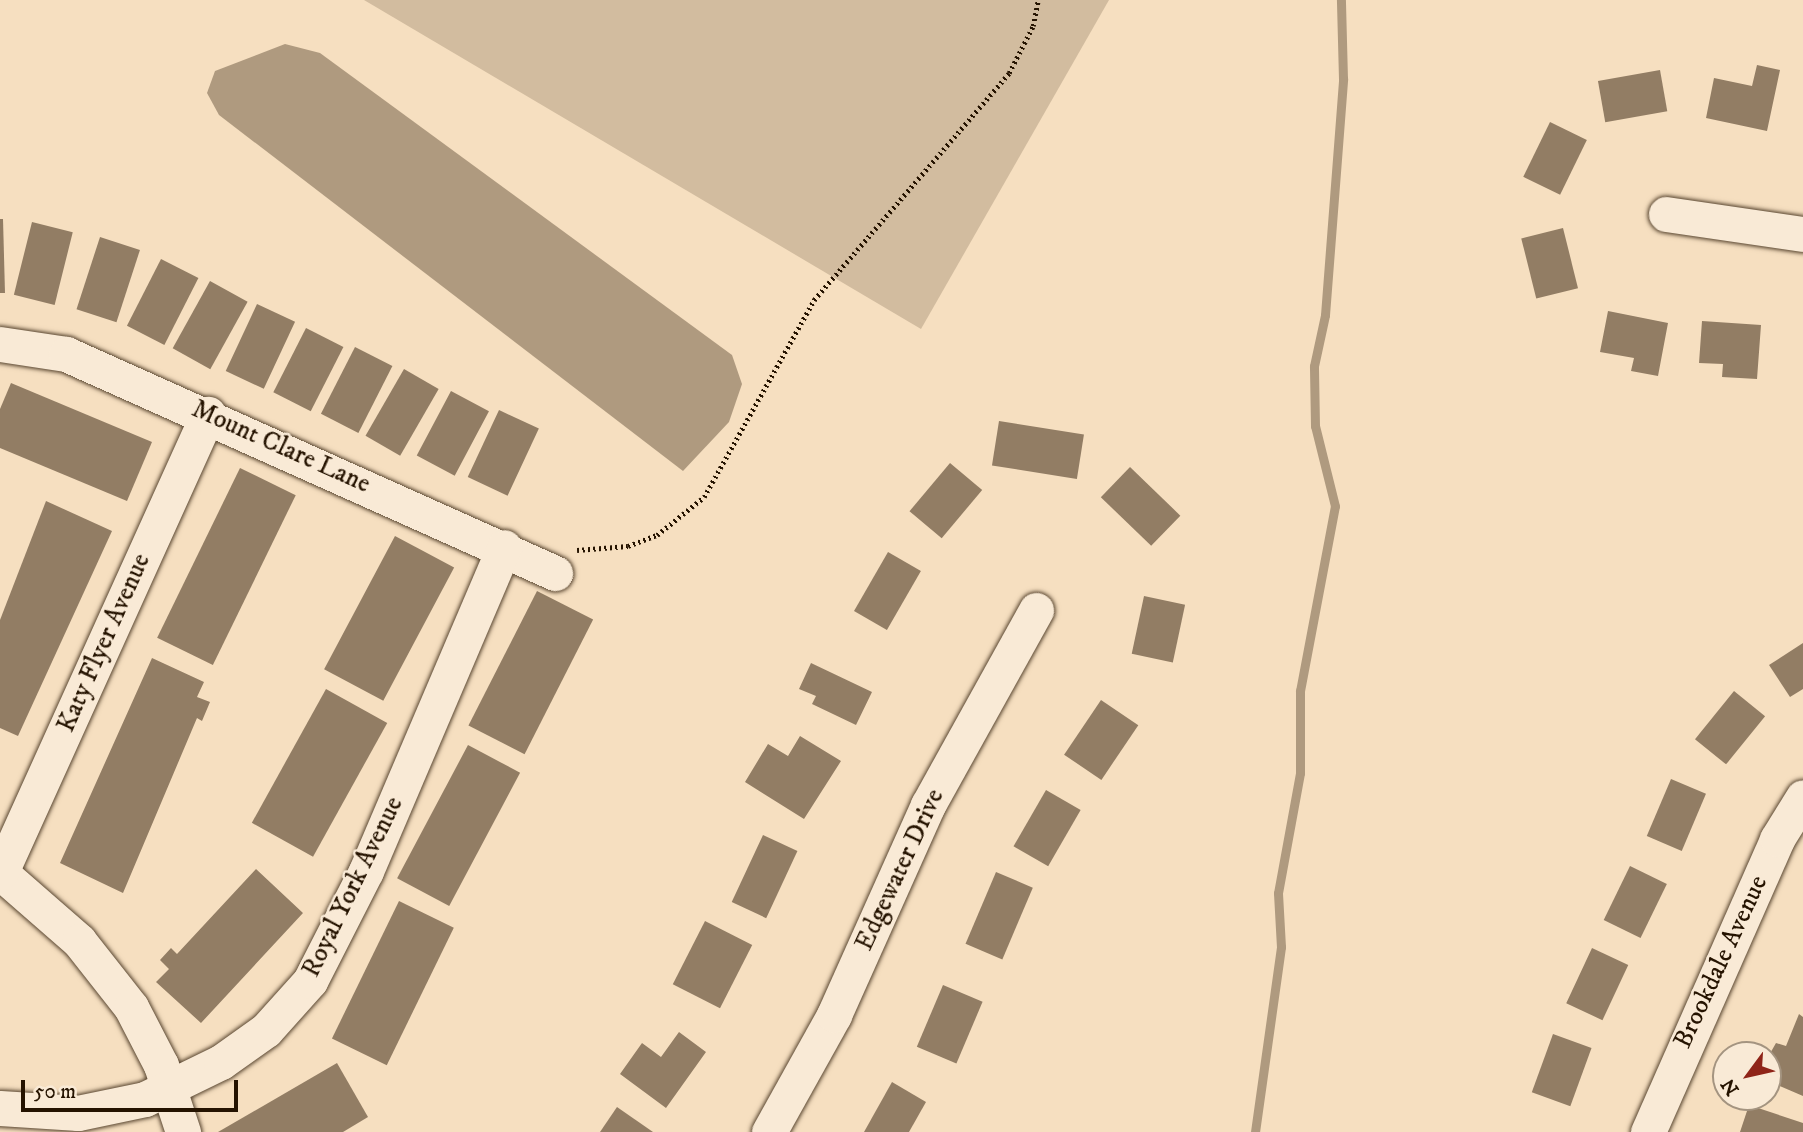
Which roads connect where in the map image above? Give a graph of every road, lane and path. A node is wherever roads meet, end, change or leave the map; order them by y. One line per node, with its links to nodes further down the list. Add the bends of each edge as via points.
1 (1038, 0): 7 (path, via 1029,37 1009,73 801,318 704,497 657,535)
2 (1666, 214): 3 (street)
3 (1803, 234)
4 (0, 344): 5 (street, Mount Clare Lane, via 66,354)
5 (208, 414): 6 (street, Mount Clare Lane); 10 (street, Katy Flyer Avenue)
6 (504, 547): 7 (street, Mount Clare Lane); 11 (street, Royal York Avenue, via 366,871 310,981 266,1030)
7 (560, 561)
8 (1036, 610): 14 (street, Edgewater Drive, via 928,805 834,1015)
9 (1803, 797): 15 (street, Brookdale Avenue, via 1777,839)
10 (1, 872): 11 (street, via 79,941 110,978 151,1042)
11 (170, 1089): 12 (street, Royal York Avenue, via 78,1113); 13 (street)
12 (0, 1108)
13 (183, 1132)
14 (769, 1132)
15 (1648, 1132)

